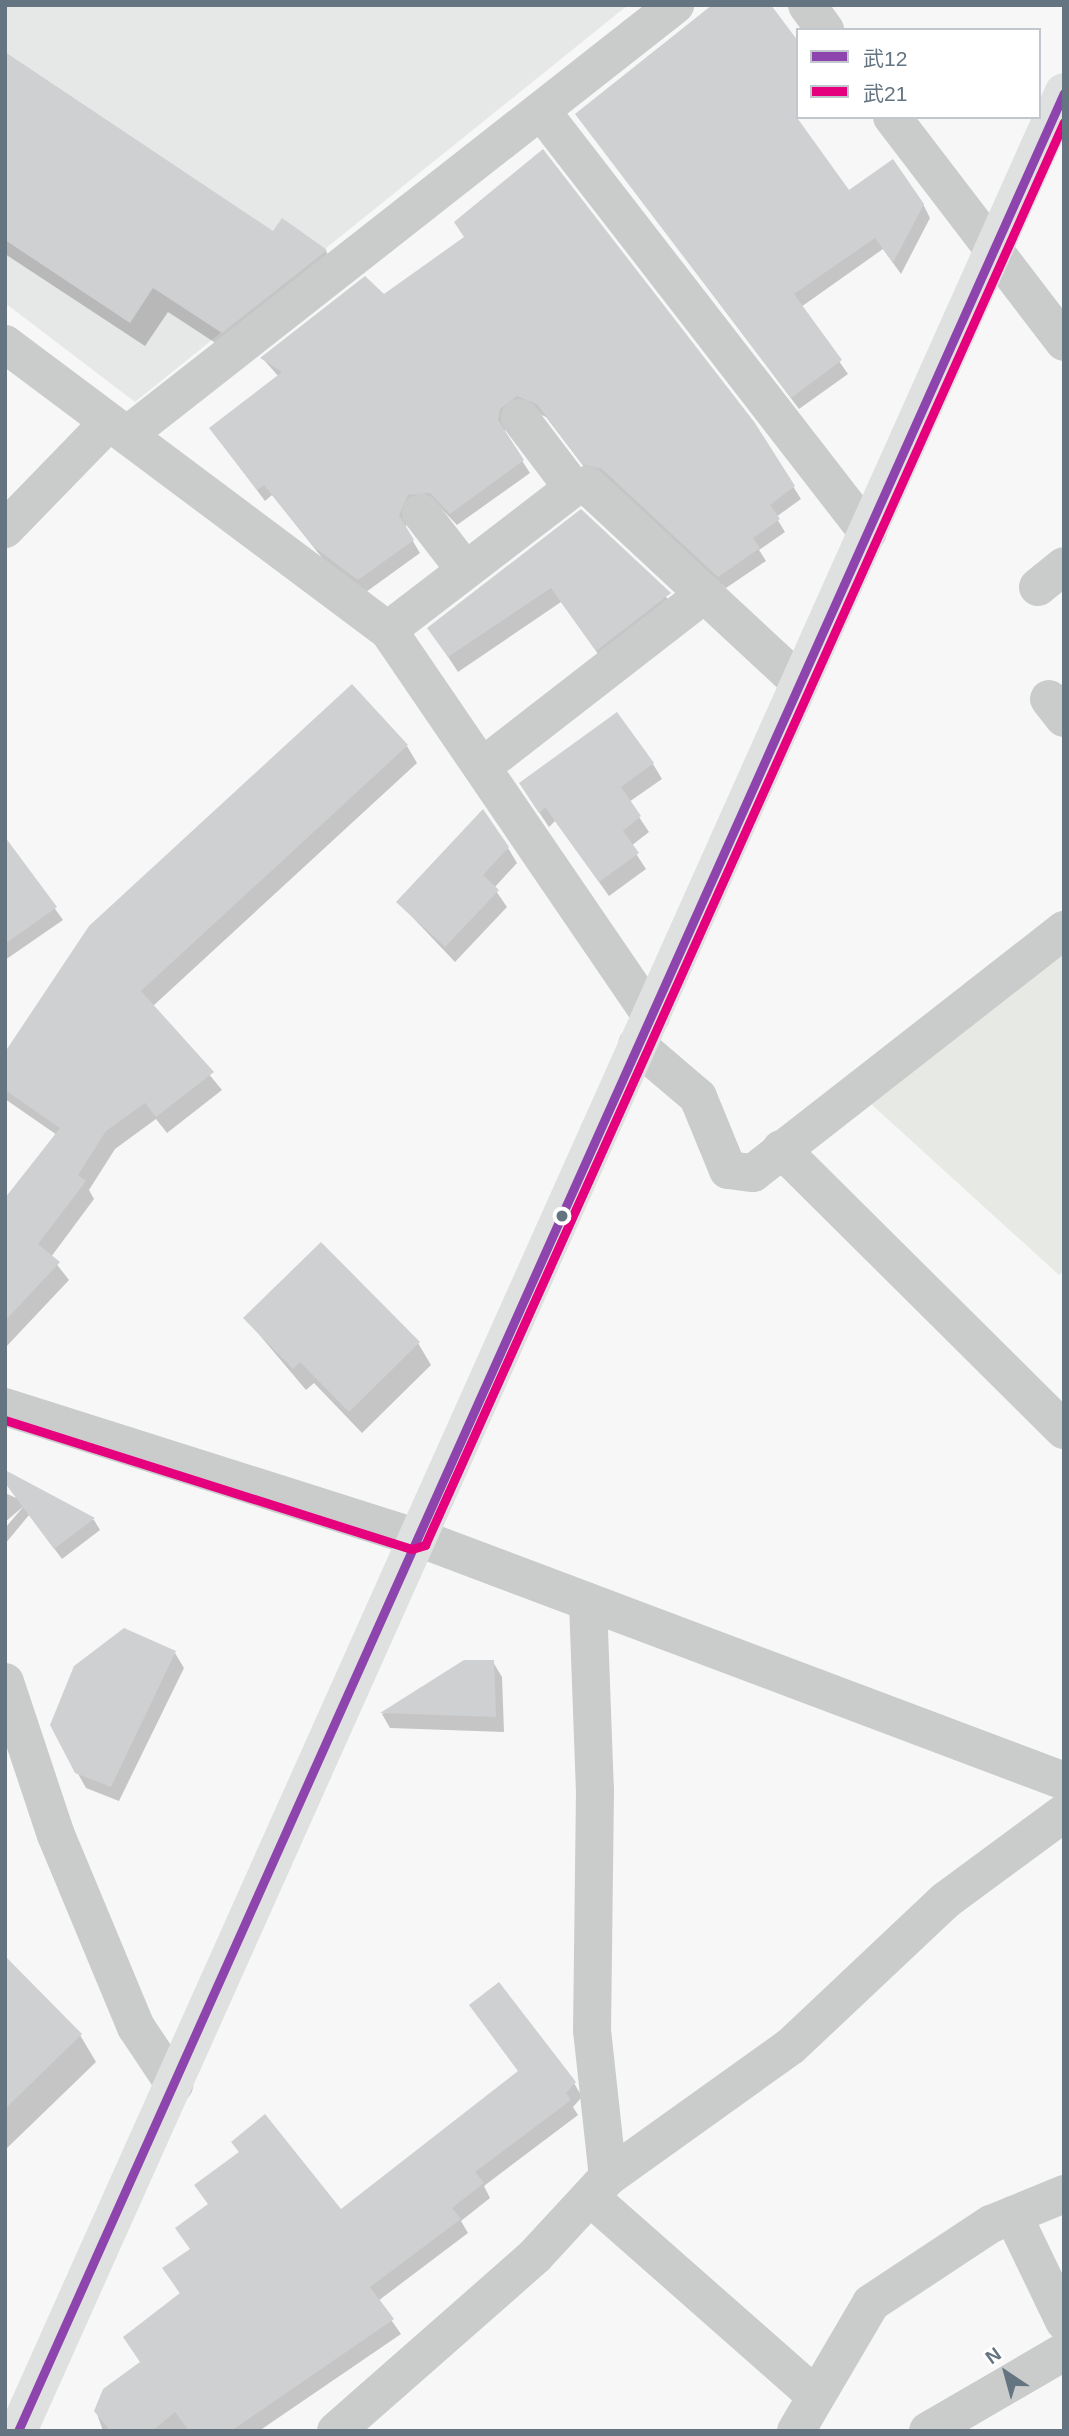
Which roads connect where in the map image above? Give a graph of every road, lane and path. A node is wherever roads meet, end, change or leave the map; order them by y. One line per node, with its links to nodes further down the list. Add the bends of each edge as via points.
1 (675, 5): 5 (street)
2 (807, 5): 3 (street)
3 (824, 28)
4 (1064, 92): 7 (main road)
5 (542, 111): 11 (street); 15 (street)
6 (894, 119): 7 (street)
7 (995, 253): 8 (street); 15 (main road)
8 (1064, 342)
9 (5, 344): 11 (street)
10 (520, 418): 12 (street)
11 (116, 430): 14 (street); 18 (street)
12 (573, 488): 16 (street); 17 (street, via 586,485)
13 (422, 513): 16 (street)
14 (5, 528)
15 (868, 533): 19 (main road)
16 (465, 570): 18 (street)
17 (701, 597): 19 (street); 20 (street)
18 (388, 630): 20 (street)
19 (799, 682): 22 (main road)
20 (483, 766): 22 (street)
21 (1064, 930): 23 (street)
22 (644, 1031): 23 (street, via 698,1097 728,1170 753,1173); 26 (main road)
23 (781, 1149): 25 (street)
24 (5, 1406): 26 (street)
25 (1064, 1430)
26 (416, 1537): 27 (street); 31 (main road)
27 (588, 1602): 29 (street); 32 (street, via 596,1789 592,2030)
28 (5, 1682): 31 (street, via 56,1835 130,2014)
29 (1064, 1781)
30 (1064, 1813): 32 (street, via 946,1900 791,2046)
31 (174, 2084): 38 (main road)
32 (599, 2187): 37 (street); 39 (street, via 526,2264)
33 (1064, 2194): 34 (street)
34 (1013, 2214): 35 (street); 37 (street, via 871,2303)
35 (1064, 2320)
36 (1064, 2352): 41 (street)
37 (816, 2396): 40 (street)
38 (18, 2431)
39 (336, 2431)
40 (796, 2431)
41 (928, 2431)

